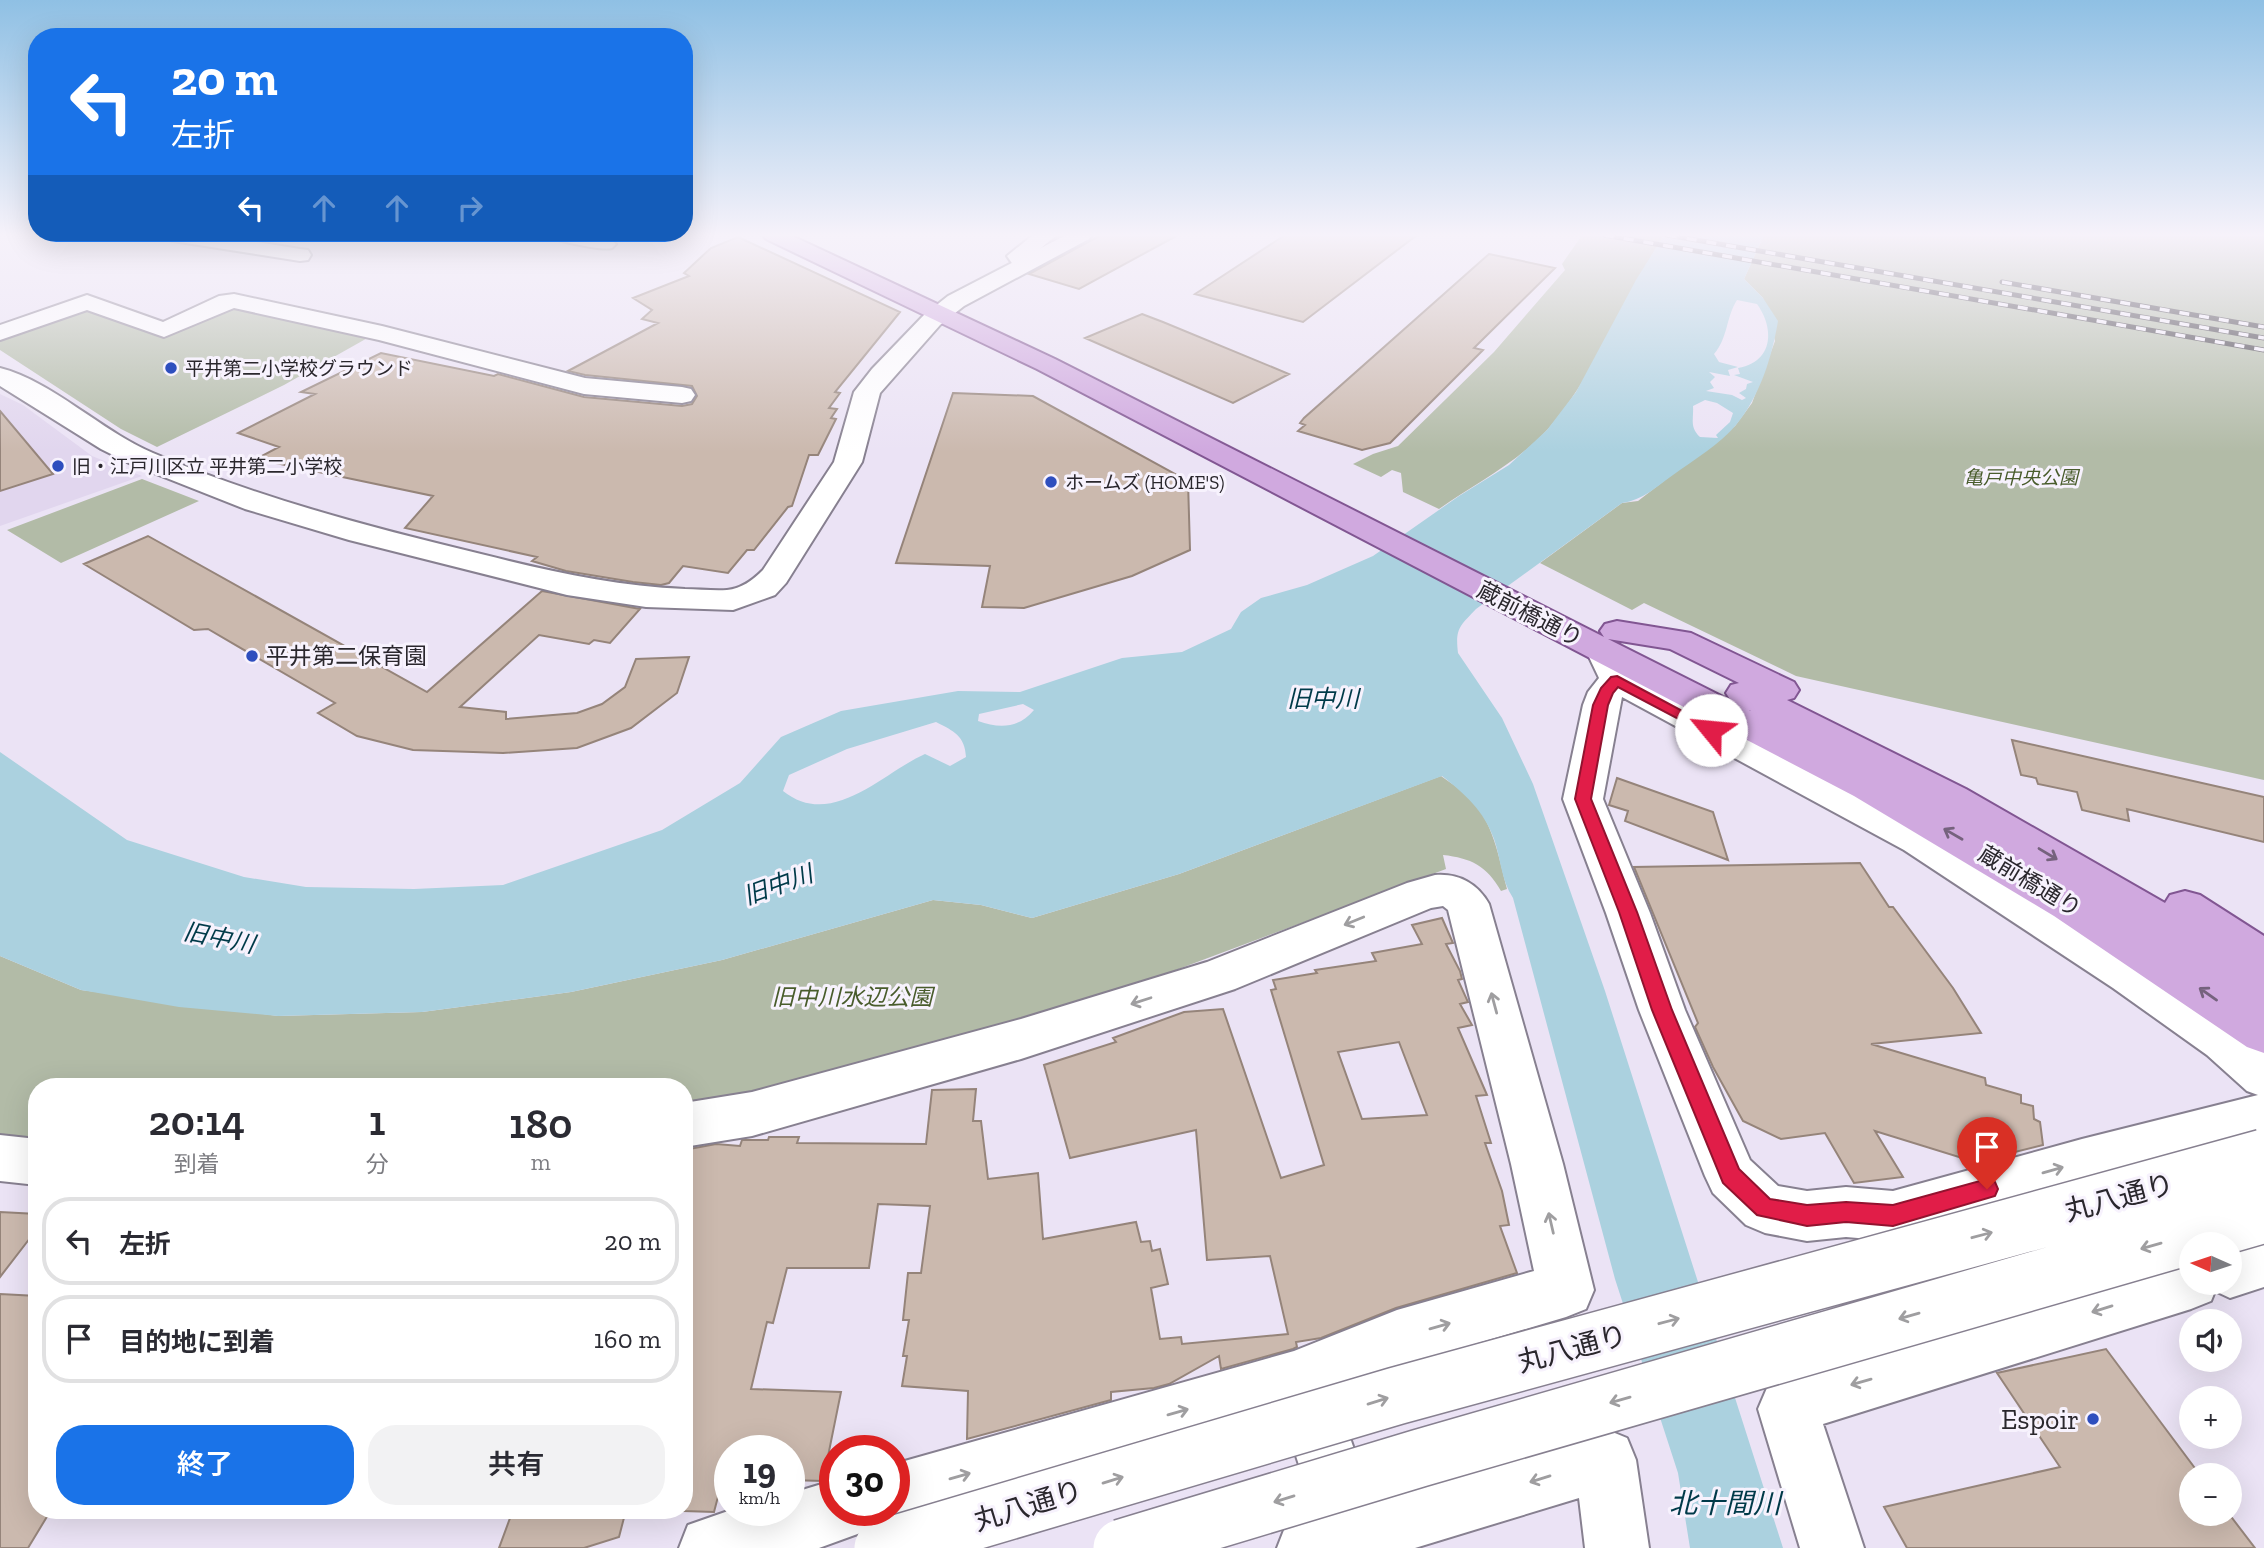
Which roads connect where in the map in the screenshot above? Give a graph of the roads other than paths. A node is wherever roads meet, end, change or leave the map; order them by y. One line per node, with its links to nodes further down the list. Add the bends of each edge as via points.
1 (72, 307): 6 (street)
2 (101, 307): 3 (street, via 164,330)
3 (213, 307)
4 (263, 307): 8 (street, via 584,386)
5 (948, 307): 7 (street, via 867,392 848,462 775,576 764,587 733,600 646,597 566,585 255,503 111,443); 9 (main road, 蔵前橋通り, via 1058,360)
6 (0, 332)
7 (0, 376)
8 (682, 395)
9 (1613, 655): 10 (main road, one-way to 10, via 1679,640 1942,768 2113,864); 11 (main road, 蔵前橋通り, one-way to 9, via 2103,925 1952,834); 12 (street, via 1918,840 2129,975 2224,1041); 19 (street, via 1583,799 1662,1010 1731,1176 1765,1208 1807,1216 1846,1212)
10 (2261, 967)
11 (2264, 1034)
12 (2264, 1076)
13 (2264, 1115): 19 (street, one-way to 13)
14 (693, 1124): 24 (street, one-way to 14, via 1374,1346 1566,1290 1468,904 1444,888 1219,976 1021,1039 752,1114)
15 (0, 1158): 17 (street)
16 (2264, 1158): 29 (street, 丸八通り, one-way to 16, bridge, via 1395,1396)
17 (28, 1161)
18 (2264, 1214): 30 (street, one-way to 30, bridge)
19 (1893, 1216): 23 (street)
20 (2264, 1261): 21 (street)
21 (2242, 1267)
22 (2179, 1286): 23 (street, one-way to 23)
23 (1986, 1343): 32 (street, one-way to 32, via 1788,1409)
24 (1300, 1378): 25 (street, one-way to 24); 27 (street)
25 (910, 1490)
26 (819, 1516): 28 (street)
27 (1331, 1541): 31 (street, one-way to 27, via 1605,1460)
28 (711, 1548)
29 (883, 1548)
30 (1122, 1548)
31 (1617, 1548)
32 (1832, 1548)

